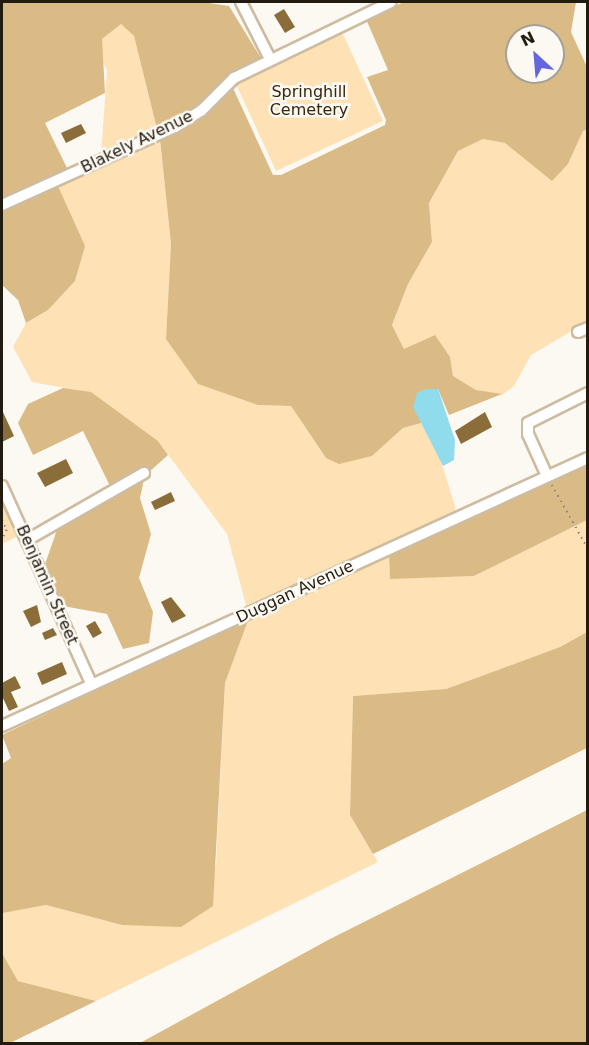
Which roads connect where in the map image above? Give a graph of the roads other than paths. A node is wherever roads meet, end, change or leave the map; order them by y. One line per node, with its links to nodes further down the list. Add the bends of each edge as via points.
1 (241, 2): 3 (street)
2 (391, 2): 3 (street, Blakely Avenue)
3 (270, 59): 4 (street, Blakely Avenue, via 234,78 187,120)
4 (2, 205)
5 (588, 393): 8 (street, via 528,423 528,434)
6 (588, 458): 8 (street, Duggan Avenue)
7 (144, 473): 10 (street)
8 (547, 476): 11 (street, Duggan Avenue)
9 (2, 486): 10 (street, Benjamin Street)
10 (27, 540): 11 (street, Benjamin Street)
11 (92, 685): 12 (street, Duggan Avenue)
12 (2, 726)

